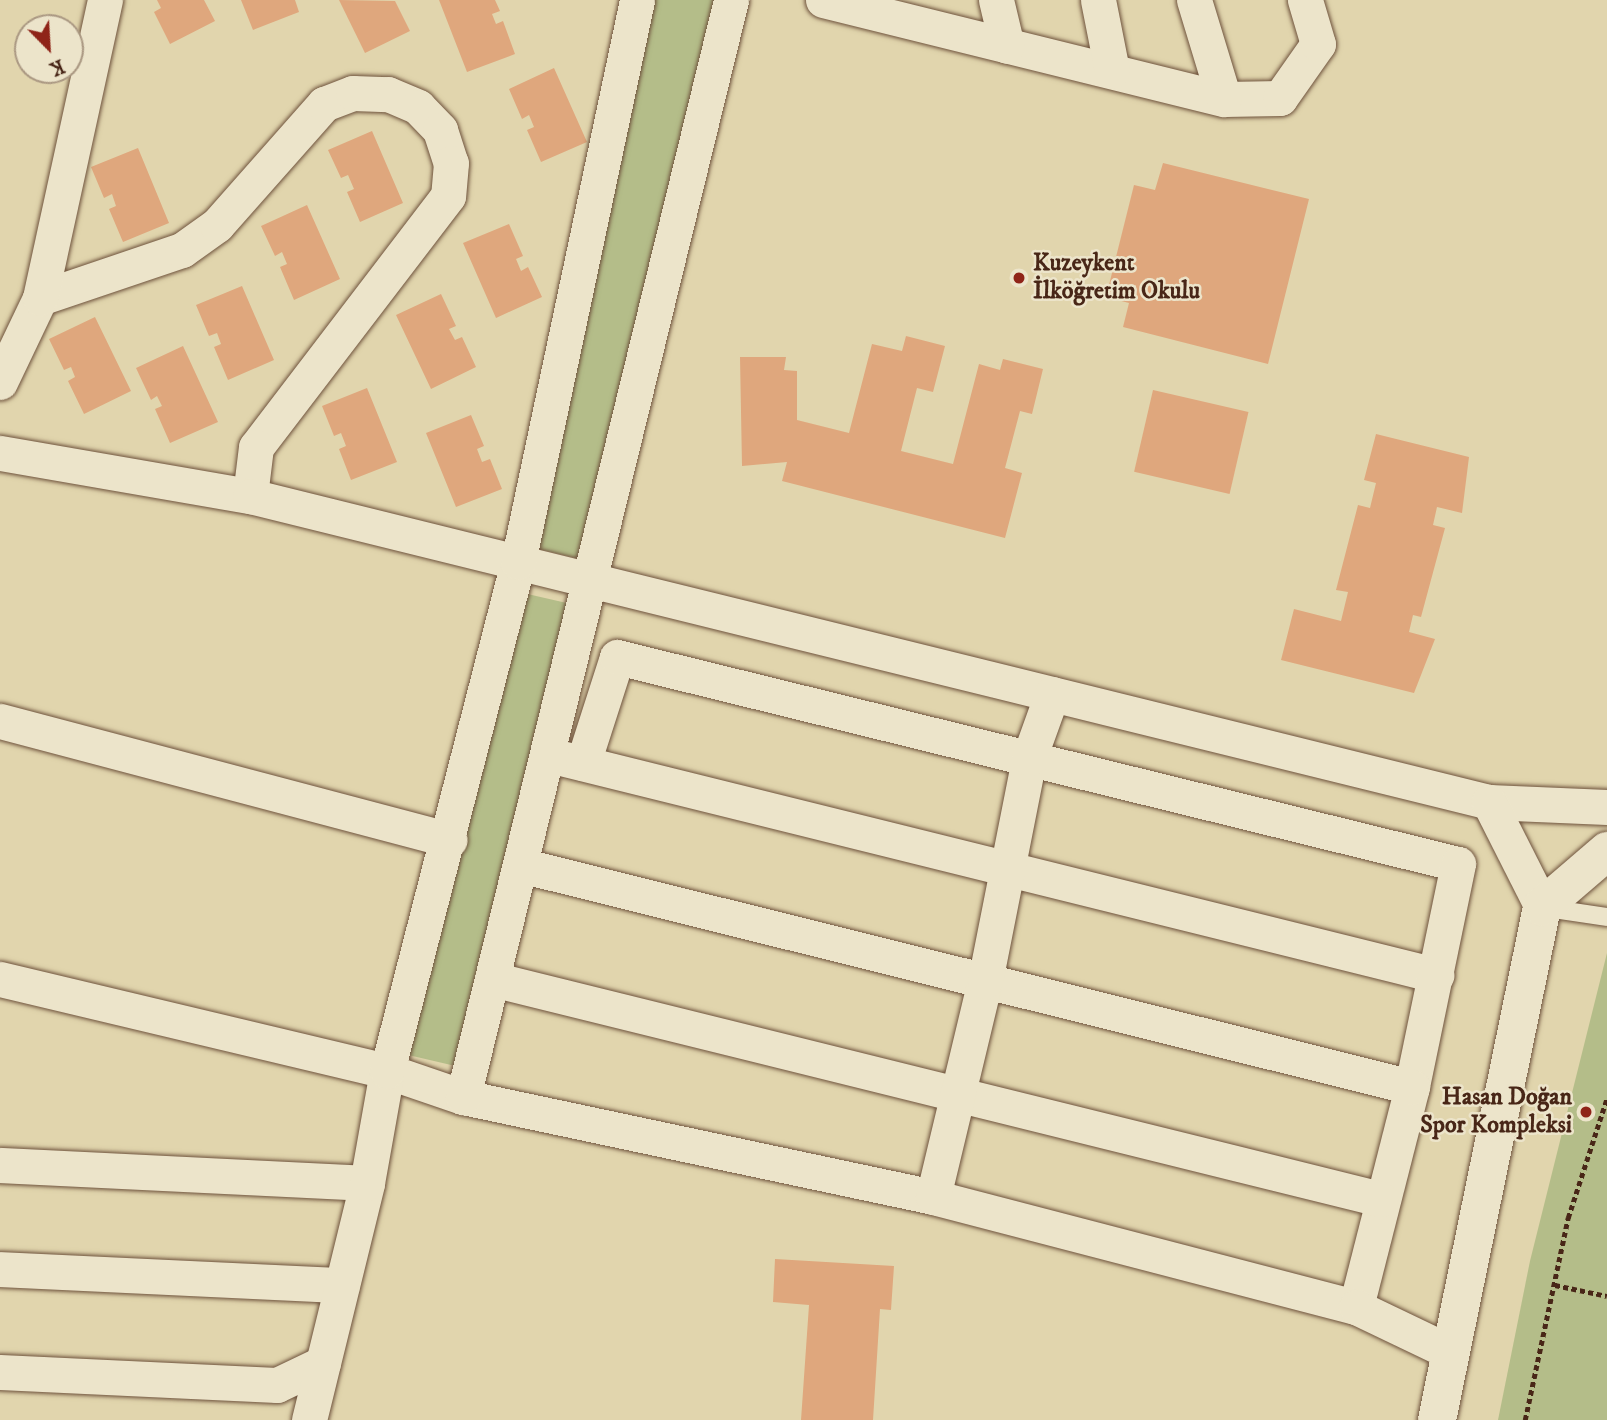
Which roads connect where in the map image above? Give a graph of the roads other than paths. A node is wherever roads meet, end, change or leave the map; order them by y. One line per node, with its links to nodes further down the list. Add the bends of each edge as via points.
1 (105, 0): 12 (street)
2 (637, 0): 16 (street)
3 (731, 0): 17 (street)
4 (823, 0): 9 (street)
5 (996, 0): 9 (street)
6 (1098, 0): 10 (street)
7 (1194, 0): 11 (street)
8 (1305, 0): 11 (street, via 1318,44 1280,99)
9 (1007, 46): 10 (street)
10 (1112, 71): 11 (street)
11 (1224, 99)
12 (40, 298): 13 (street); 15 (street, via 181,250 217,225 324,103 353,93 388,94 418,107 440,130 451,163 448,196 256,447)
13 (0, 382)
14 (0, 453): 15 (street)
15 (250, 495): 16 (street)
16 (518, 562): 17 (street); 25 (street)
17 (590, 579): 18 (street); 20 (street)
18 (1052, 694): 21 (street); 23 (street)
19 (0, 721): 25 (street)
20 (547, 755): 22 (street); 27 (street)
21 (1029, 758): 22 (street, via 617,657); 28 (street); 31 (street, via 1458,864)
22 (583, 764): 28 (street)
23 (1489, 802): 24 (street); 29 (street)
24 (1607, 807)
25 (450, 840): 35 (street)
26 (1607, 851): 29 (street)
27 (520, 865): 33 (street); 34 (street)
28 (1008, 870): 31 (street); 34 (street)
29 (1542, 907): 30 (lane); 46 (street)
30 (1607, 917)
31 (1436, 975): 36 (street)
32 (0, 979): 35 (street)
33 (492, 979): 37 (street); 38 (street)
34 (985, 981): 36 (street); 37 (street)
35 (387, 1071): 38 (street); 40 (street)
36 (1412, 1087): 42 (street)
37 (954, 1094): 41 (street); 42 (street)
38 (463, 1097): 41 (street)
39 (0, 1165): 40 (street)
40 (367, 1183): 44 (street)
41 (933, 1197): 45 (street)
42 (1380, 1199): 45 (street)
43 (0, 1269): 44 (street)
44 (342, 1285): 47 (street)
45 (1356, 1307): 46 (street)
46 (1450, 1352): 50 (street)
47 (323, 1363): 48 (street, via 277,1385); 49 (street)
48 (0, 1372)
49 (309, 1420)
50 (1437, 1420)

